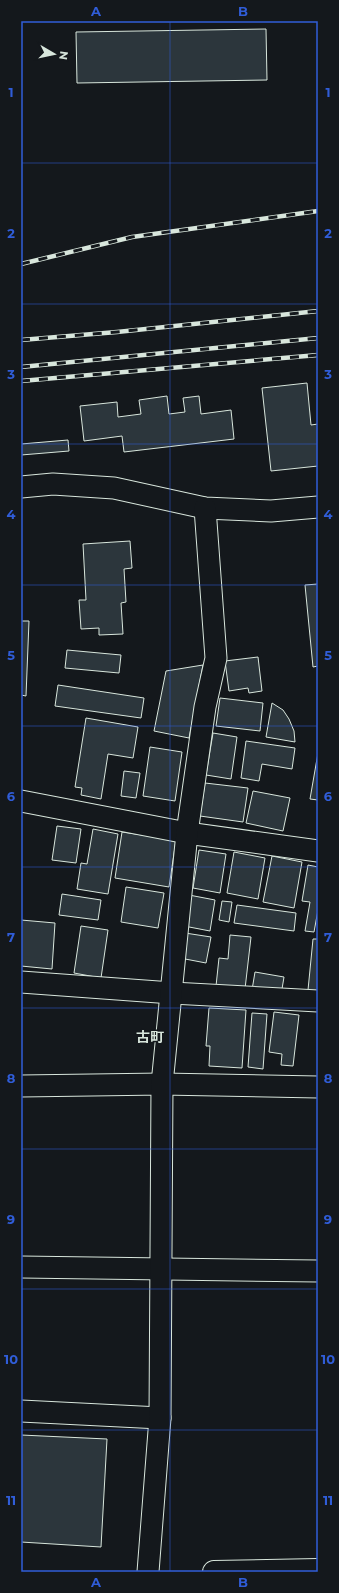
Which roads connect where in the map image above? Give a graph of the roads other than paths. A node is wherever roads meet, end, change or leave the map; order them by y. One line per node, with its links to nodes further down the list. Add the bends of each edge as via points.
1 (21, 487): 3 (street, via 53,484 114,488)
2 (318, 507): 3 (street, via 271,511)
3 (204, 508): 5 (street, via 216,658)
4 (21, 800): 5 (street)
5 (187, 833): 6 (street); 8 (street)
6 (318, 851)
7 (21, 982): 8 (street)
8 (172, 993): 9 (street); 10 (street)
9 (318, 1001)
10 (162, 1084): 11 (street); 12 (street); 14 (street)
11 (21, 1086)
12 (318, 1087)
13 (21, 1267): 14 (street)
14 (161, 1270): 15 (street); 17 (street)
15 (318, 1271)
16 (21, 1411): 17 (street)
17 (160, 1418): 19 (street)
18 (318, 1570): 20 (main road)
19 (148, 1572)
20 (214, 1572)

